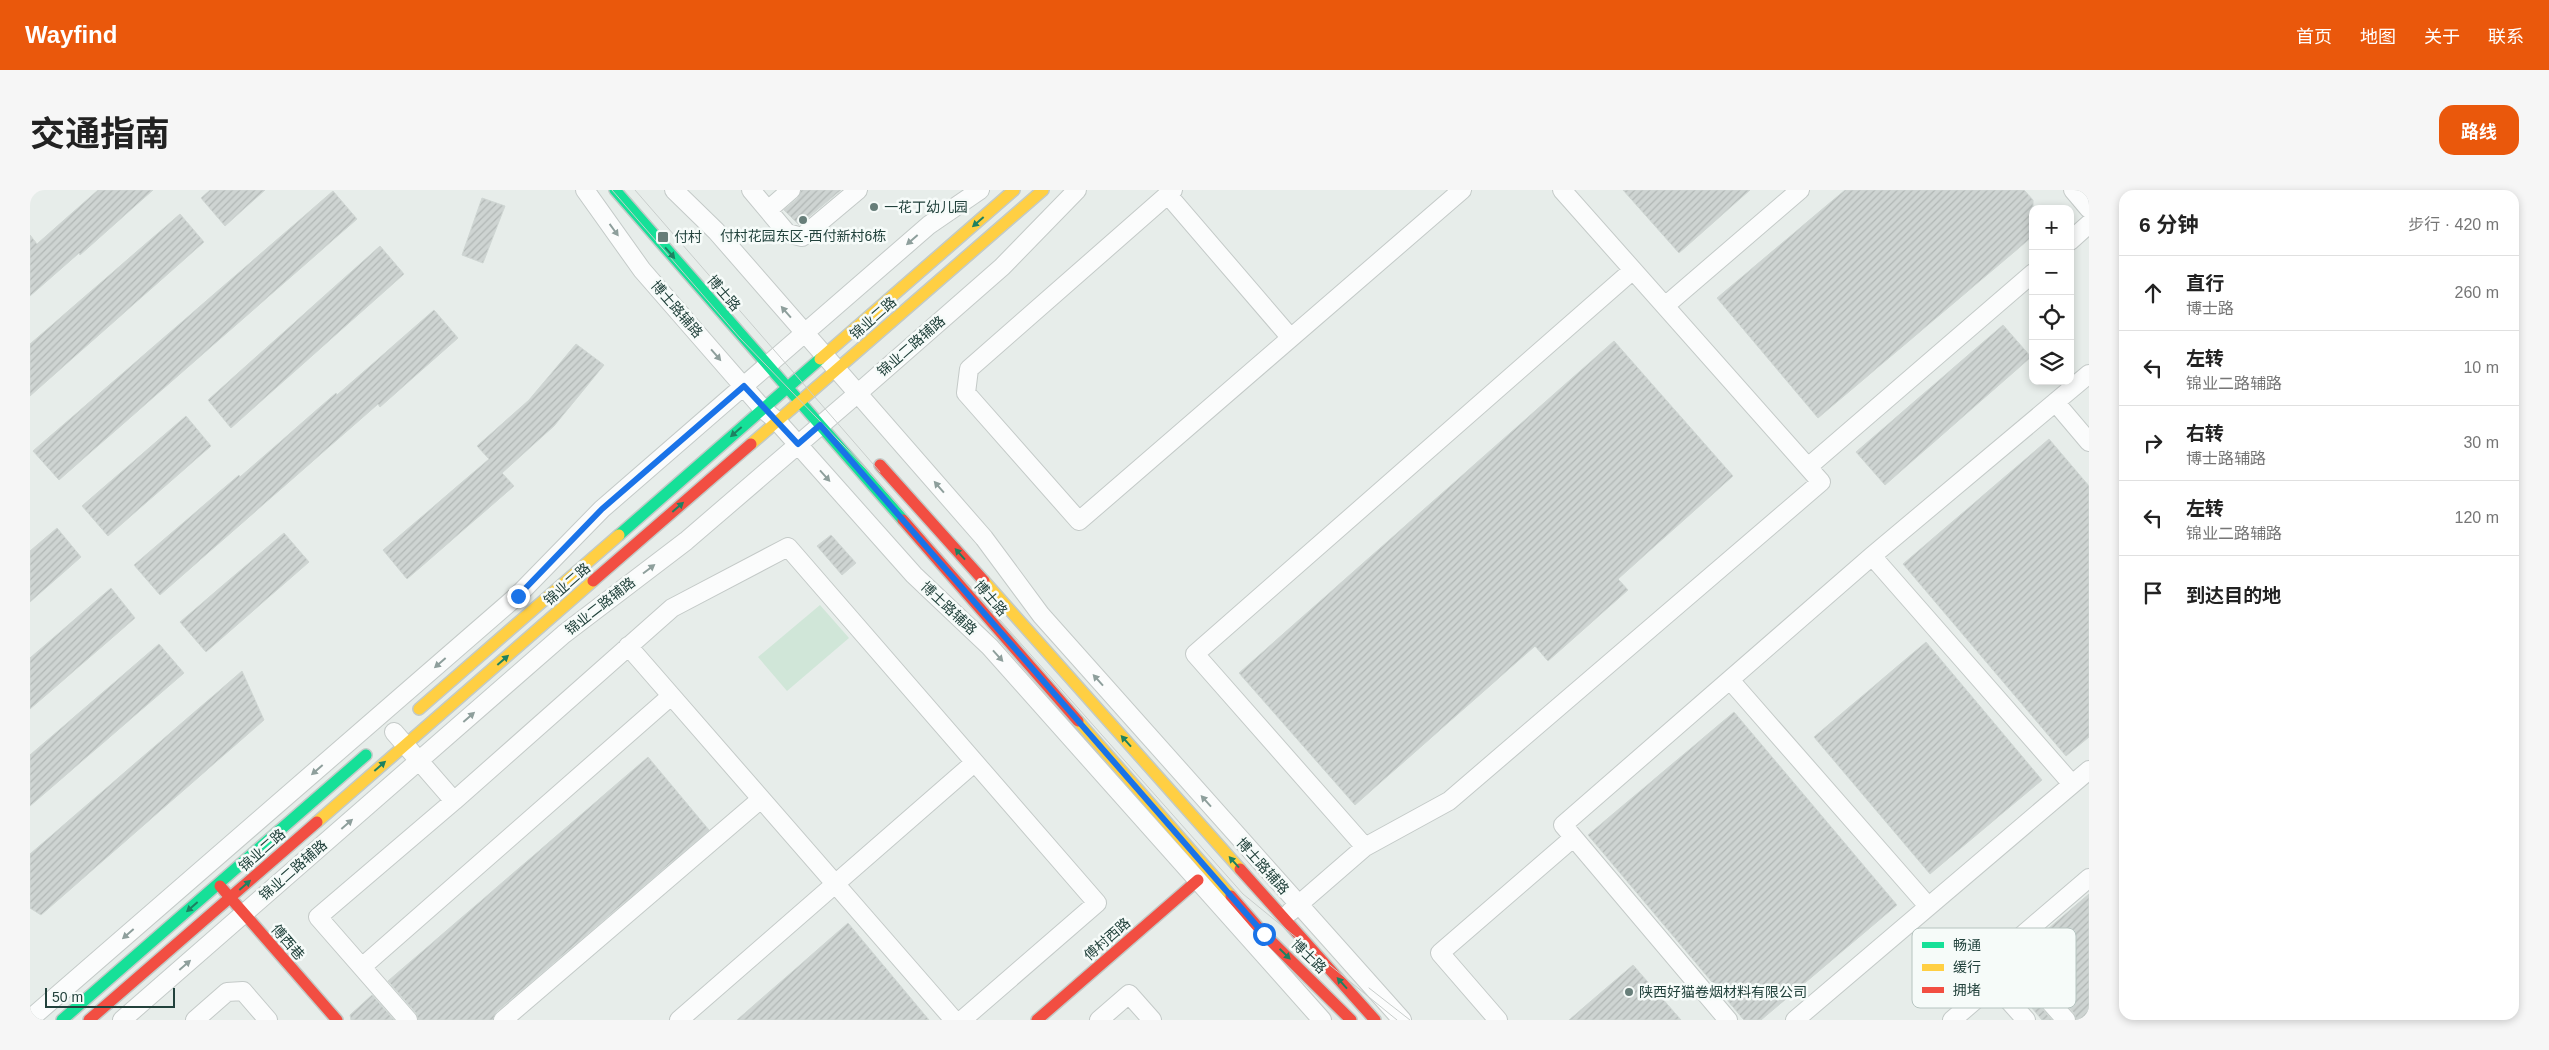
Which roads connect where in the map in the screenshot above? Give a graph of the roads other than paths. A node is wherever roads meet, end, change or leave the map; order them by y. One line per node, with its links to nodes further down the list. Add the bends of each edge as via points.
1 (585, 190): 30 (street, 博士路辅路, one-way to 30, via 642,270)
2 (615, 190): 27 (main road, 博士路, one-way to 27)
3 (674, 190): 23 (street, 博士路辅路, one-way to 3, via 716,231)
4 (751, 190): 17 (street)
5 (791, 190): 17 (street)
6 (858, 190): 17 (street, via 802,238 787,233)
7 (980, 190): 23 (street, one-way to 23, via 929,225)
8 (1014, 190): 25 (main road, 锦业二路, one-way to 25)
9 (1043, 190): 28 (main road, 锦业二路)
10 (1076, 190): 33 (street, 锦业二路辅路, via 1002,268)
11 (1462, 190): 24 (street)
12 (1562, 190): 20 (street)
13 (1800, 190): 22 (street)
14 (2073, 190): 16 (street)
15 (1170, 192): 24 (street); 24 (street, via 969,369 966,393 1079,521)
16 (2089, 209)
17 (768, 210)
18 (2089, 224): 19 (street)
19 (2074, 237)
20 (1633, 270): 22 (street); 56 (street, via 1195,654)
21 (2029, 276): 43 (street)
22 (1666, 306): 43 (street)
23 (804, 333): 25 (street, 博士路辅路); 26 (street)
24 (1290, 337)
25 (824, 356): 26 (main road, 锦业二路); 28 (street, 博士路辅路)
26 (788, 361): 27 (street); 31 (main road, 锦业二路); 32 (main road)
27 (767, 366): 30 (street); 31 (main road, 博士路)
28 (836, 370): 32 (main road, 锦业二路); 33 (street, 博士路辅路)
29 (2089, 374): 35 (street)
30 (744, 386): 36 (street, 博士路辅路); 71 (street, one-way to 71, via 602,509 518,596)
31 (787, 388): 34 (main road, 博士路); 36 (main road, 锦业二路)
32 (813, 390): 34 (main road, 锦业二路); 37 (main road)
33 (857, 394): 37 (street, 锦业二路辅路); 62 (street, 博士路辅路, one-way to 33, via 1041,615 984,538)
34 (799, 402): 38 (main road, 锦业二路); 39 (main road, 博士路)
35 (2056, 403): 40 (street); 44 (street)
36 (763, 409): 38 (street, 博士路辅路); 48 (main road, 锦业二路, one-way to 48)
37 (832, 410): 39 (street, 锦业二路辅路)
38 (777, 421): 41 (street, 博士路辅路); 48 (main road, 锦业二路, one-way to 38)
39 (820, 425): 41 (street, 锦业二路辅路); 87 (main road, 博士路, one-way to 87, via 1264,934)
40 (2089, 442)
41 (798, 444): 49 (street, 锦业二路辅路, one-way to 41, via 564,634 686,541); 58 (street, 博士路辅路, one-way to 58, via 914,575 990,647)
42 (870, 453): 65 (main road, 博士路, one-way to 42)
43 (1808, 467): 56 (street, via 1821,482 1449,801)
44 (1872, 556): 46 (street); 52 (street)
45 (628, 646): 47 (street); 50 (street, via 672,608 788,547); 54 (street)
46 (1730, 680): 55 (street, via 1563,825); 63 (street)
47 (671, 696): 53 (street); 67 (street)
48 (396, 734): 49 (street); 59 (main road, 锦业二路); 61 (main road, 锦业二路, one-way to 48)
49 (419, 761): 54 (street); 64 (street, 锦业二路辅路, one-way to 49)
50 (974, 763): 60 (street); 82 (street, via 1097,903)
51 (2089, 770): 52 (street)
52 (2072, 784): 63 (street)
53 (762, 799): 60 (street); 79 (street)
54 (454, 801): 67 (street, via 318,917)
55 (1573, 838): 90 (street, via 1440,953); 91 (street)
56 (1365, 847): 62 (street)
57 (2089, 878): 66 (street)
58 (1198, 880): 83 (main road, 傅村西路); 86 (street, 博士路辅路)
59 (218, 884): 61 (main road, 傅西巷); 72 (main road, 锦业二路, one-way to 72)
60 (835, 884): 80 (street); 81 (street)
61 (230, 898): 64 (main road, 傅西巷); 73 (main road, 锦业二路)
62 (1298, 905): 65 (street); 89 (street, 博士路辅路)
63 (1928, 906): 92 (street)
64 (244, 914): 74 (street, 锦业二路辅路, one-way to 64); 77 (main road, 傅西巷)
65 (1284, 918): 88 (main road, 博士路, one-way to 65)
66 (2031, 928)
67 (362, 967): 78 (street)
68 (1966, 1008): 93 (street)
69 (2015, 1008): 94 (street)
70 (2055, 1008): 95 (street)
71 (30, 1019)
72 (62, 1020)
73 (89, 1020)
74 (122, 1020)
75 (195, 1020): 76 (street, via 227,992 243,991)
76 (268, 1020)
77 (337, 1020)
78 (408, 1020)
79 (503, 1020)
80 (679, 1020)
81 (954, 1020)
82 (962, 1020)
83 (1037, 1020)
84 (1099, 1020): 85 (street, via 1129,994)
85 (1152, 1020)
86 (1322, 1020)
87 (1351, 1020)
88 (1375, 1020)
89 (1402, 1020)
90 (1498, 1020)
91 (1728, 1020)
92 (1795, 1020)
93 (1952, 1020)
94 (2026, 1020)
95 (2066, 1020)

